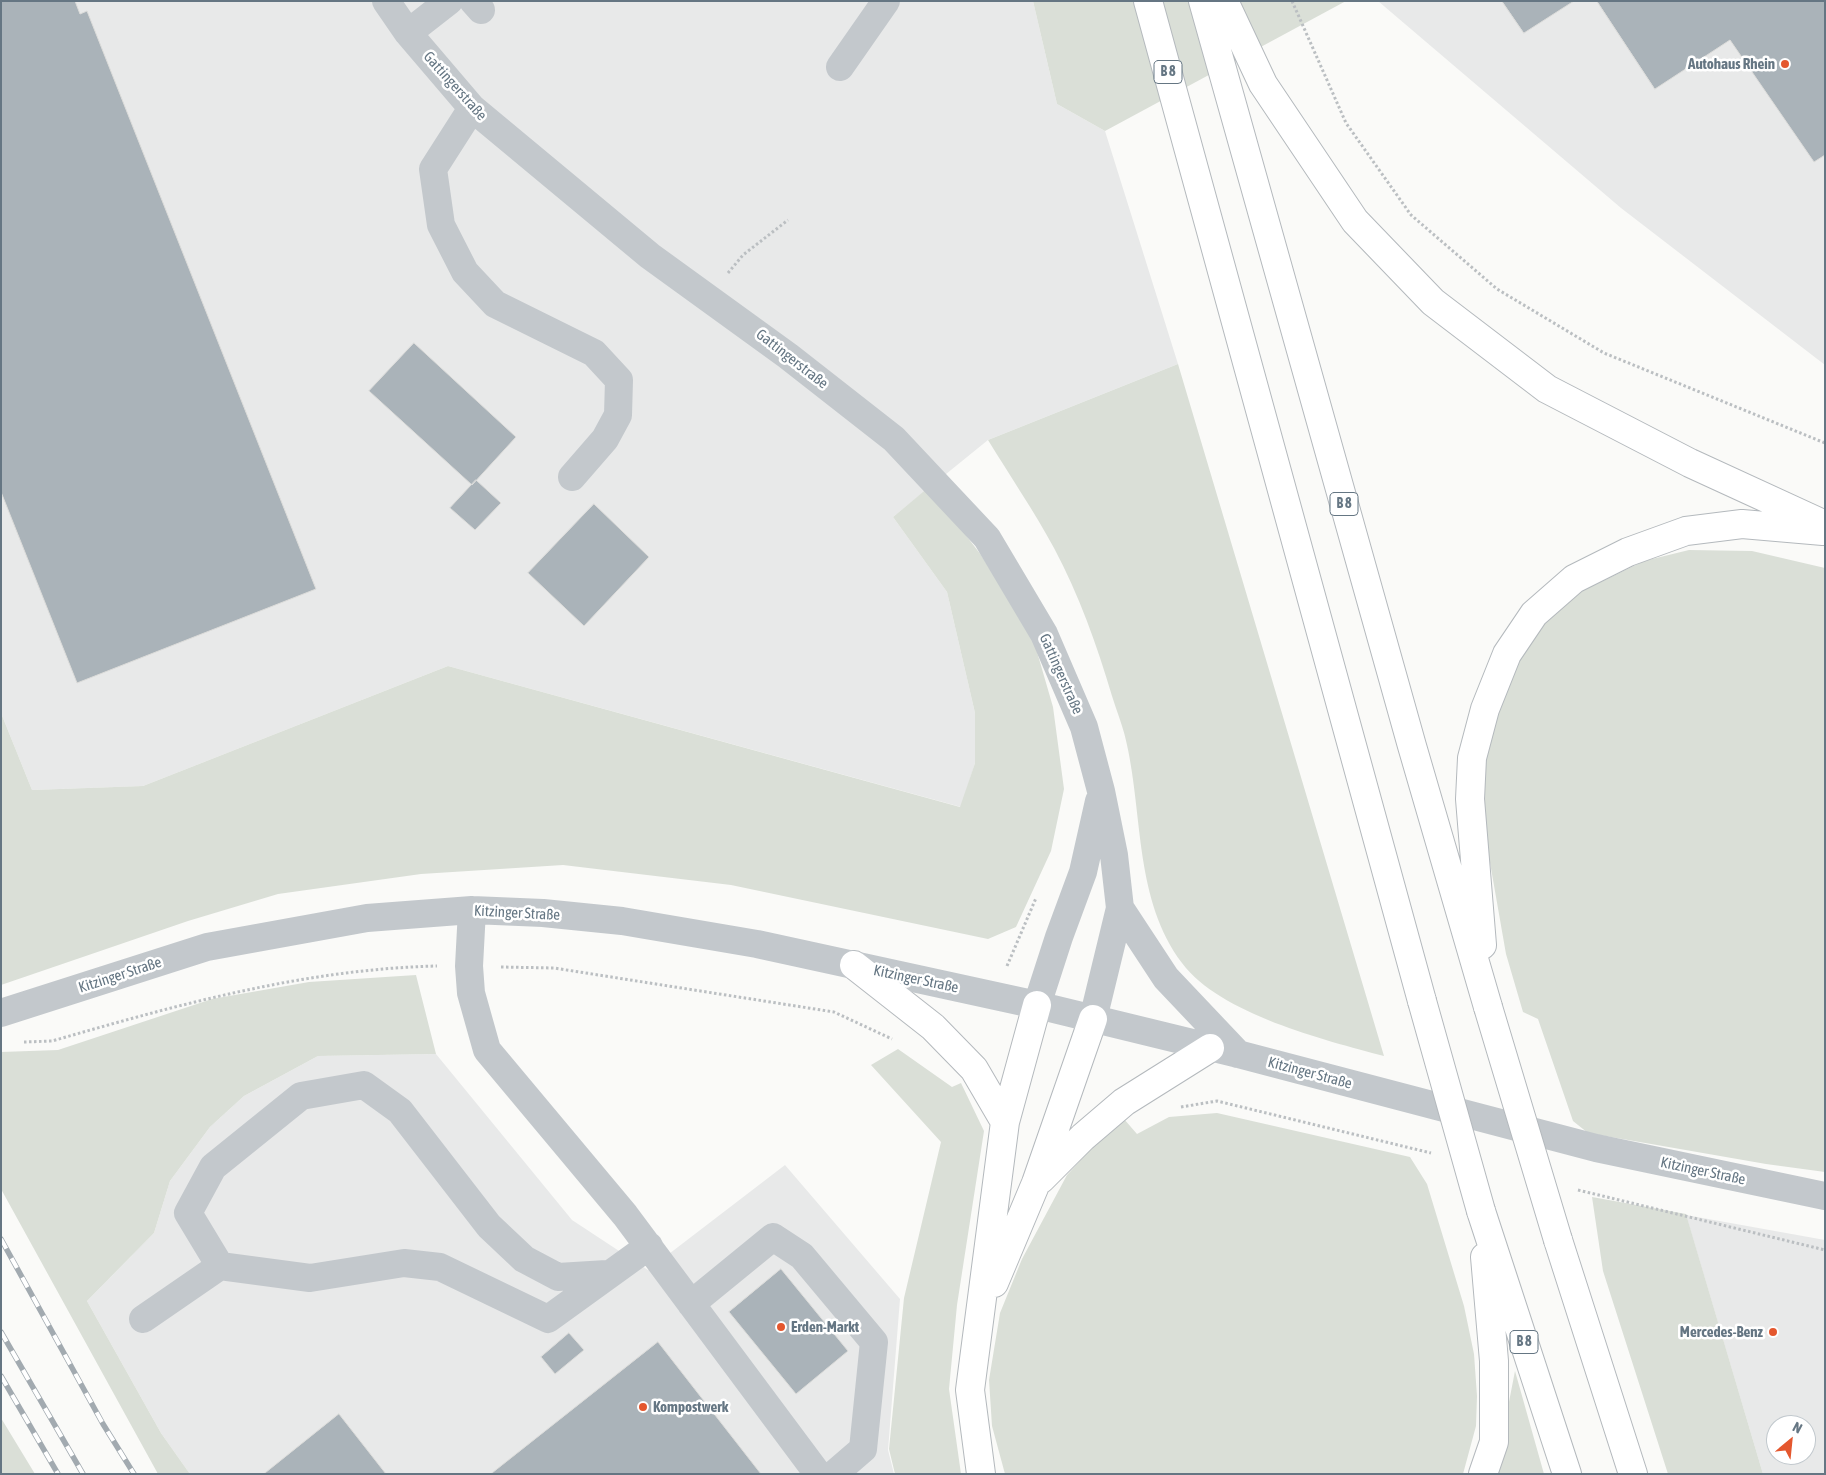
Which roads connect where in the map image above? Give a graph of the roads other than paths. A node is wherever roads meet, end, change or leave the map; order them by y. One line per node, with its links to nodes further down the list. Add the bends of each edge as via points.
1 (386, 1): 7 (street, Gattingerstraße)
2 (450, 1): 7 (street)
3 (886, 1): 8 (street)
4 (1148, 1): 26 (highway, B 8, bridge)
5 (1203, 1): 18 (highway, B 8)
6 (1224, 1): 11 (highway, via 1263,84 1355,220 1433,302 1547,389 1690,463)
7 (408, 33): 9 (street, Gattingerstraße)
8 (840, 67)
9 (472, 108): 10 (street, via 433,169 441,225 464,272 495,304 594,353 619,380 618,415 605,439); 13 (street, Gattingerstraße, via 650,256 788,356 894,439 987,538 1044,634 1084,727)
10 (572, 477)
11 (1825, 525)
12 (1825, 531): 18 (highway, via 1742,524 1686,531 1628,552 1574,579 1534,614 1507,654 1485,709 1472,758 1470,799)
13 (1101, 791): 14 (street, Gattingerstraße, via 1114,855); 17 (street, Gattingerstraße, via 1083,872)
14 (1120, 908): 20 (street, Gattingerstraße); 22 (street, via 1166,978)
15 (472, 910): 16 (street, Kitzinger Straße, via 622,921 757,944); 19 (street, Kitzinger Straße, via 367,918 207,947); 27 (street, via 471,993 487,1050 626,1215)
16 (854, 965): 17 (street, Kitzinger Straße); 23 (highway, via 933,1027 974,1069)
17 (1037, 1006): 20 (street, Kitzinger Straße); 23 (highway)
18 (1488, 1007): 38 (highway, B 8, bridge)
19 (1, 1012)
20 (1093, 1019): 21 (street, Kitzinger Straße); 24 (highway)
21 (1210, 1048): 22 (street, Kitzinger Straße); 24 (highway, via 1124,1102)
22 (1238, 1054): 25 (street, Kitzinger Straße, via 1596,1148)
23 (1005, 1122): 31 (highway)
24 (1036, 1183): 31 (highway)
25 (1825, 1196)
26 (1481, 1211): 36 (highway, via 1494,1361 1494,1442); 37 (highway, B 8)
27 (648, 1246): 29 (street); 30 (street)
28 (220, 1266): 29 (street, via 310,1278 404,1263 440,1267 548,1319); 29 (street, via 188,1213 212,1167 301,1096 364,1085 400,1111 489,1226 524,1259 558,1277); 32 (street)
29 (607, 1274)
30 (691, 1304): 33 (street); 34 (street, via 773,1237 802,1256 874,1342 863,1449)
31 (980, 1315): 35 (highway, via 970,1390)
32 (143, 1319)
33 (818, 1474)
34 (834, 1474)
35 (981, 1474)
36 (1483, 1474)
37 (1567, 1474)
38 (1633, 1474)

